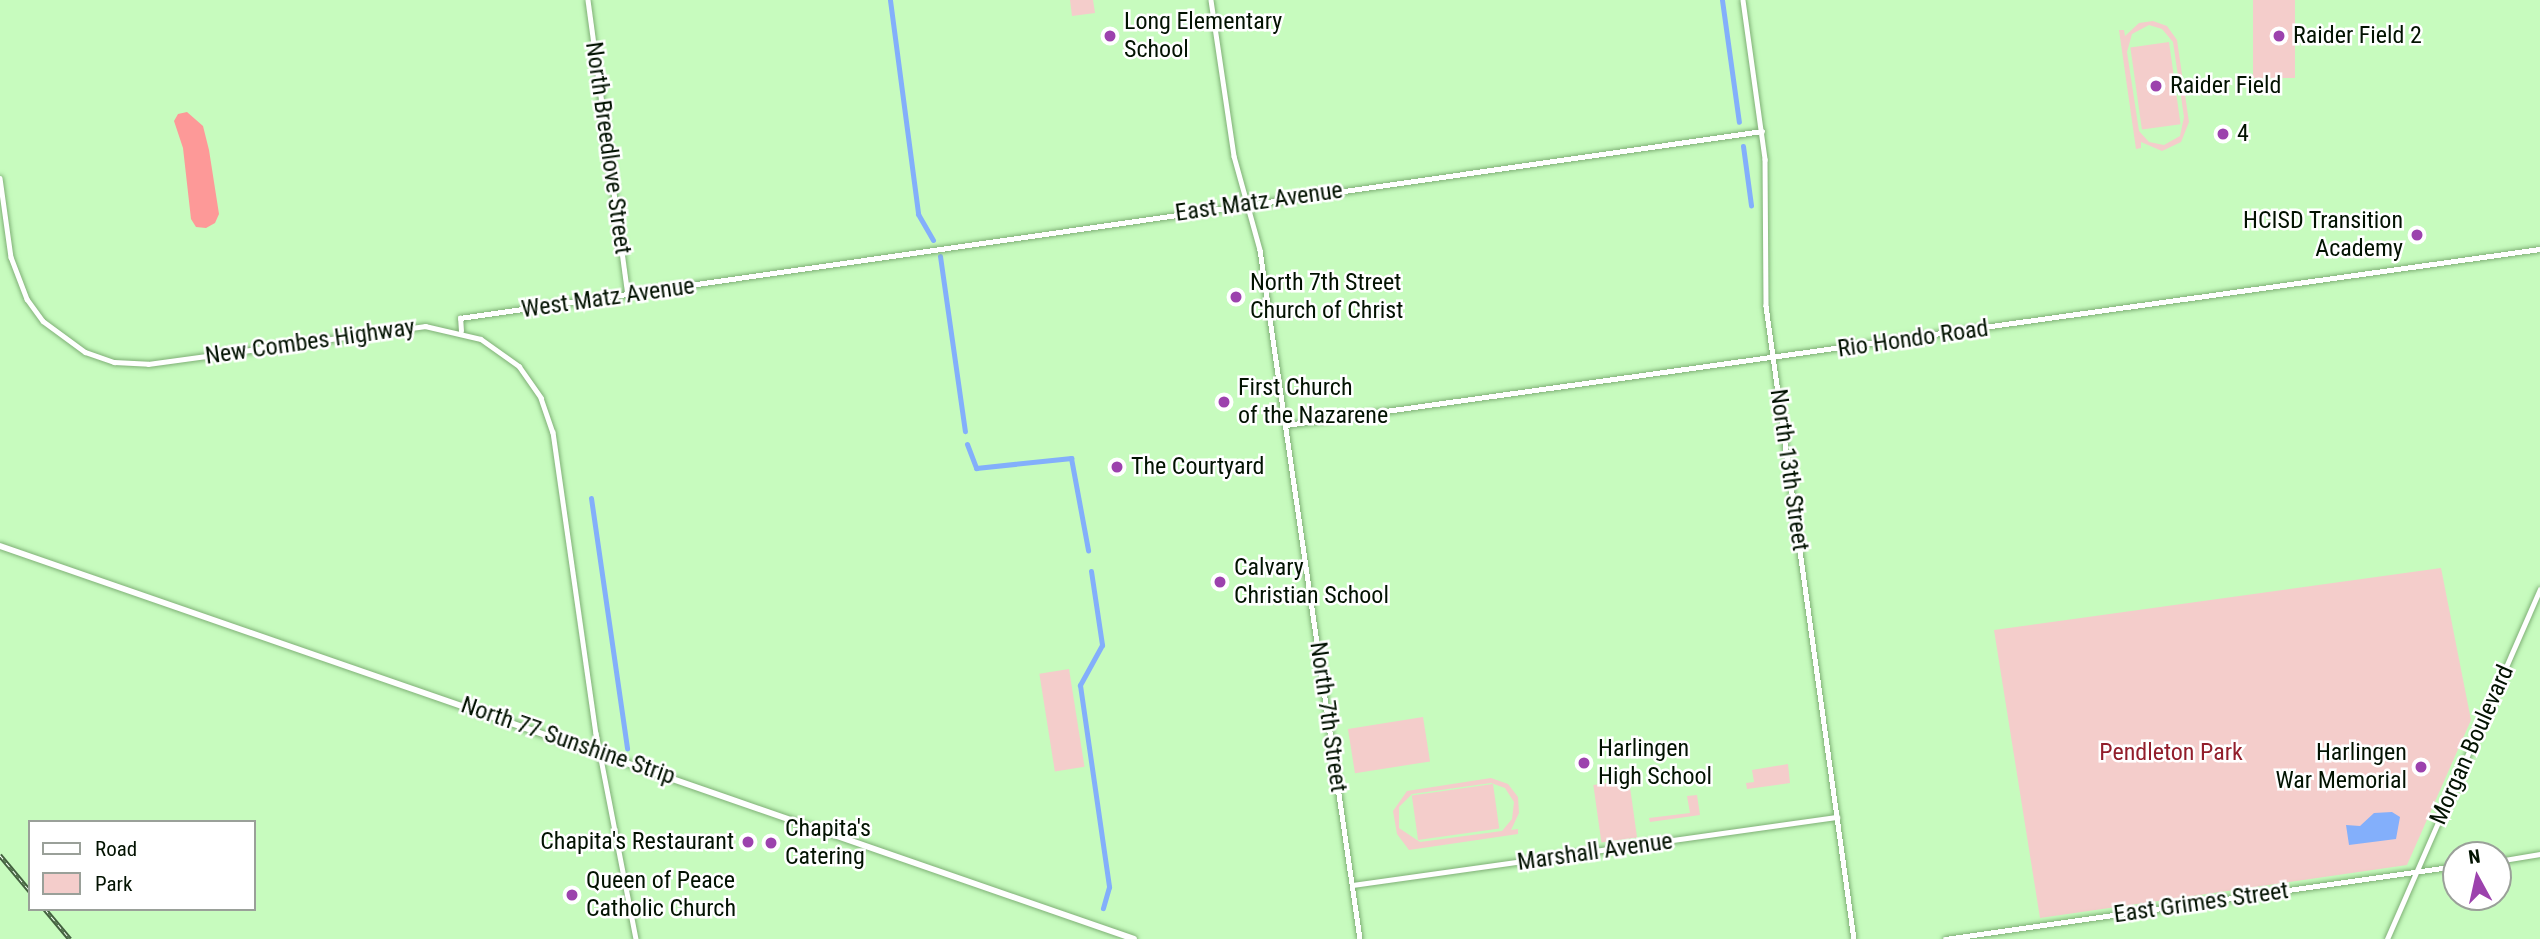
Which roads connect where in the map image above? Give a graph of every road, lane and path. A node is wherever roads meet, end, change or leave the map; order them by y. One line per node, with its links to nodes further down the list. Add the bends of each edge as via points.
1 (588, 0): 9 (street, North Breedlove Street)
2 (1211, 0): 6 (street, North 7th Street, via 1234,156)
3 (1743, 0): 4 (street, North 13th Street)
4 (1762, 131): 6 (street, East Matz Avenue); 11 (street, North 13th Street, via 1767,190 1766,306)
5 (0, 178): 10 (street, New Combes Highway, via 11,257 27,299 43,321 85,352 114,362 148,364 413,326)
6 (1249, 203): 8 (street, East Matz Avenue); 12 (street, North 7th Street)
7 (2540, 249): 11 (street, Rio Hondo Road)
8 (757, 277): 9 (street, West Matz Avenue)
9 (628, 295): 10 (street, West Matz Avenue, via 460,318)
10 (461, 331): 15 (street, New Combes Highway, via 491,344 519,366 548,414)
11 (1773, 359): 12 (street, Rio Hondo Road); 16 (street, North 13th Street)
12 (1286, 425): 21 (street, North 7th Street)
13 (0, 546): 15 (main road, North 77 Sunshine Strip)
14 (2540, 589): 20 (main road, Morgan Boulevard)
15 (602, 753): 22 (street, New Combes Highway); 23 (main road, North 77 Sunshine Strip)
16 (1837, 817): 21 (street, Marshall Avenue); 25 (street, North 13th Street)
17 (2540, 855): 18 (street)
18 (2512, 859)
19 (2442, 868): 20 (street, East Grimes Street)
20 (2416, 872): 26 (street, East Grimes Street); 27 (main road, Morgan Boulevard)
21 (1353, 885): 24 (street, North 7th Street)
22 (636, 939)
23 (1134, 939)
24 (1360, 939)
25 (1854, 939)
26 (1945, 939)
27 (2387, 939)

